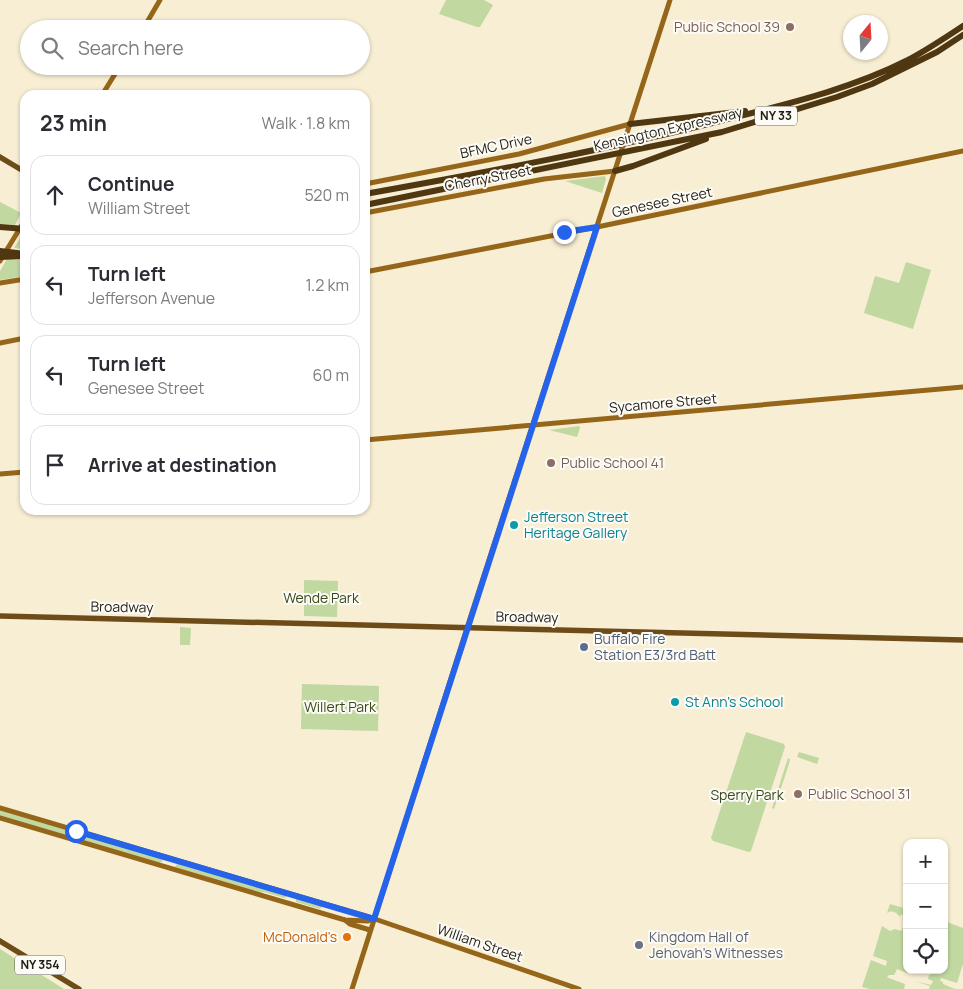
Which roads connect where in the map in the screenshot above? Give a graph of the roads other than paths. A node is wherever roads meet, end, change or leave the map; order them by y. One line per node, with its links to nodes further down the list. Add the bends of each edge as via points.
1 (160, 0): 3 (street)
2 (670, 0): 9 (street)
3 (148, 20)
4 (963, 26): 8 (highway, Kensington Expressway / NY 33, via 882,72)
5 (963, 35): 10 (highway, Kensington Expressway / NY 33, via 872,84)
6 (114, 75): 7 (street)
7 (105, 90)
8 (776, 106): 9 (highway); 16 (highway, Kensington Expressway / NY 33, via 629,143)
9 (630, 124): 14 (street); 15 (street, BFMC Drive, via 519,154)
10 (722, 132): 14 (highway); 17 (highway, Kensington Expressway / NY 33)
11 (963, 151): 20 (street, Genesee Street)
12 (0, 157): 13 (main road)
13 (20, 169)
14 (615, 171): 18 (street, Cherry Street, via 544,179); 20 (street)
15 (370, 183)
16 (370, 193)
17 (370, 204)
18 (370, 212)
19 (0, 226): 22 (highway)
20 (597, 227): 28 (street, Genesee Street); 34 (street)
21 (20, 228): 27 (street)
22 (20, 228)
23 (0, 251): 24 (highway)
24 (20, 255)
25 (0, 257): 26 (highway)
26 (20, 257)
27 (0, 261)
28 (370, 271)
29 (20, 279): 30 (street)
30 (0, 283)
31 (20, 339): 32 (street)
32 (0, 343)
33 (963, 387): 34 (street, Sycamore Street)
34 (533, 426): 35 (street, Sycamore Street); 39 (street)
35 (370, 440)
36 (20, 472): 37 (street)
37 (0, 474)
38 (0, 616): 39 (main road, Broadway)
39 (467, 628): 40 (main road, Broadway); 43 (street)
40 (963, 640)
41 (0, 808): 43 (street, William Street)
42 (0, 818): 44 (street, William Street)
43 (374, 919): 44 (street, William Street); 45 (street); 49 (street, William Street)
44 (345, 920): 45 (street)
45 (370, 930): 48 (street)
46 (0, 941): 47 (main road, NY 354)
47 (80, 989)
48 (352, 989)
49 (579, 989)

